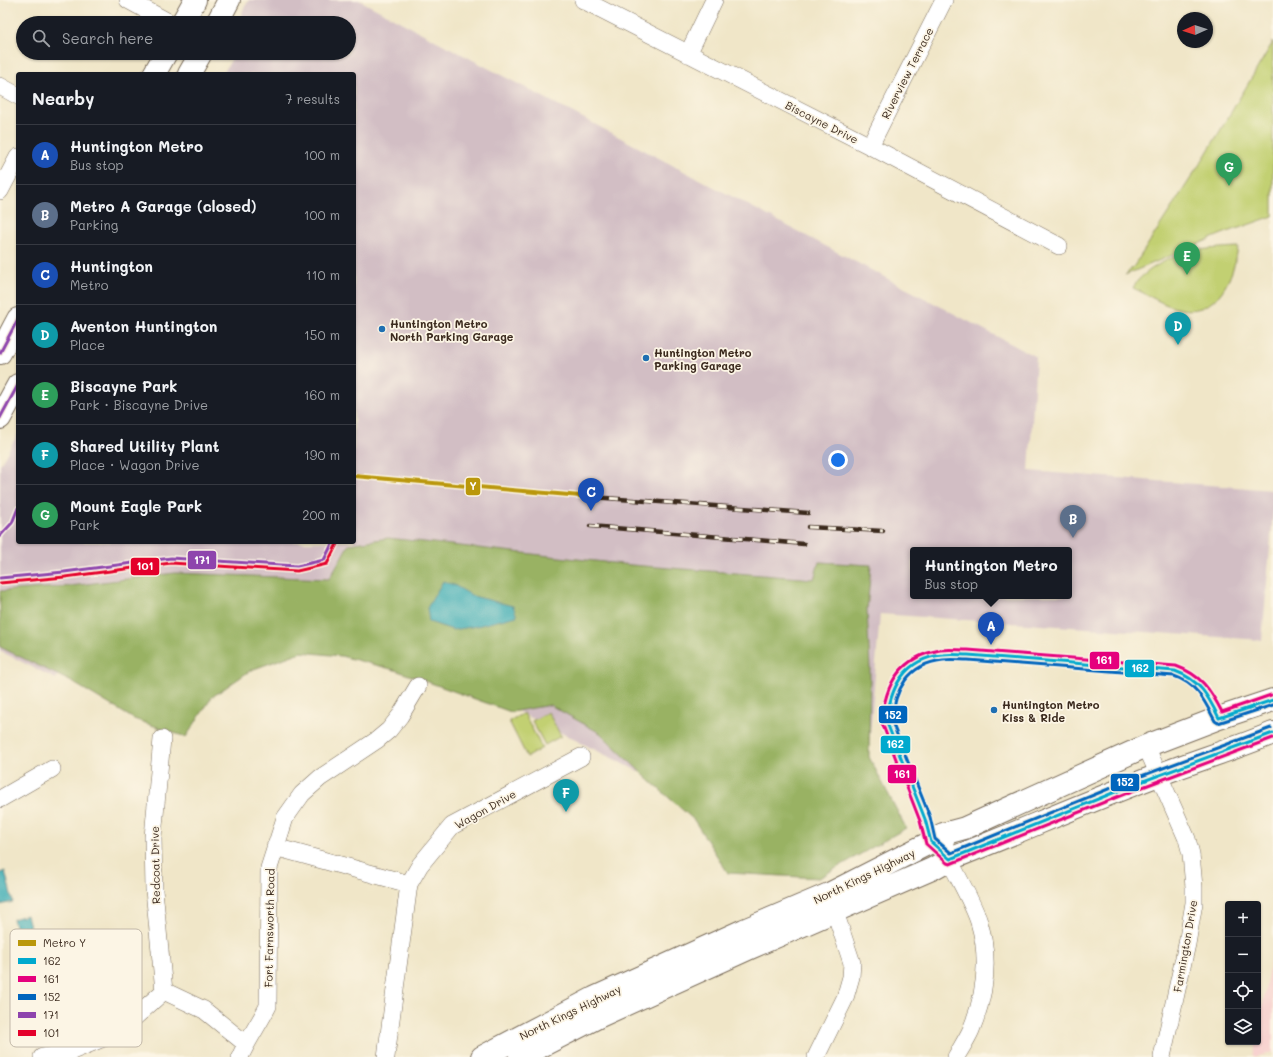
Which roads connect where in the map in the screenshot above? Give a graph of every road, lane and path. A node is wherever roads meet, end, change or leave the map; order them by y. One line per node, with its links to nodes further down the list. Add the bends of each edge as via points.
1 (128, 0): 7 (street)
2 (195, 0): 8 (main road)
3 (229, 0): 9 (main road)
4 (584, 0): 10 (street, Biscayne Drive)
5 (714, 0): 10 (street)
6 (944, 0): 17 (street, Riverview Terrace)
7 (157, 16)
8 (186, 16)
9 (221, 16)
10 (688, 54): 17 (street, Biscayne Drive)
11 (162, 60): 13 (main road)
12 (197, 60): 14 (main road)
13 (155, 72)
14 (190, 72)
15 (0, 86): 16 (street)
16 (16, 95)
17 (870, 146): 20 (street, Biscayne Drive)
18 (16, 161): 19 (street)
19 (0, 191)
20 (1059, 246)
21 (16, 323): 22 (main road)
22 (0, 353)
23 (16, 389): 24 (main road)
24 (0, 418)
25 (418, 686): 35 (street, Fort Farnsworth Road, via 389,730 320,778 302,794 285,818)
26 (1273, 700): 29 (main road, North Kings Highway)
27 (1273, 733): 32 (main road, North Kings Highway)
28 (162, 739): 39 (street, Redcoat Drive, via 153,837 154,890)
29 (1146, 746): 32 (street, Farmington Drive); 34 (main road, North Kings Highway, via 965,828)
30 (582, 757): 37 (street, Wagon Drive, via 452,826 420,865)
31 (52, 769): 33 (street)
32 (1159, 774): 36 (main road, North Kings Highway); 49 (street, Farmington Drive, via 1188,838 1194,886 1194,903 1187,944)
33 (0, 799)
34 (943, 834): 36 (street); 38 (main road, North Kings Highway)
35 (275, 847): 37 (street); 42 (street, Fort Farnsworth Road, via 269,868 268,1006)
36 (950, 859): 38 (main road, North Kings Highway, via 932,869); 48 (street, via 979,921 985,961 978,1012)
37 (409, 884): 44 (street, Wagon Drive)
38 (832, 903): 45 (main road, North Kings Highway, via 744,930 594,998); 46 (main road, North Kings Highway, via 750,948 614,1010); 47 (street, via 852,963 851,977 845,998)
39 (164, 991): 40 (street); 42 (street, via 204,1010)
40 (142, 1011)
41 (82, 1047): 43 (street)
42 (243, 1051)
43 (42, 1057)
44 (386, 1057)
45 (482, 1057)
46 (520, 1057)
47 (816, 1057)
48 (956, 1057)
49 (1162, 1057)

